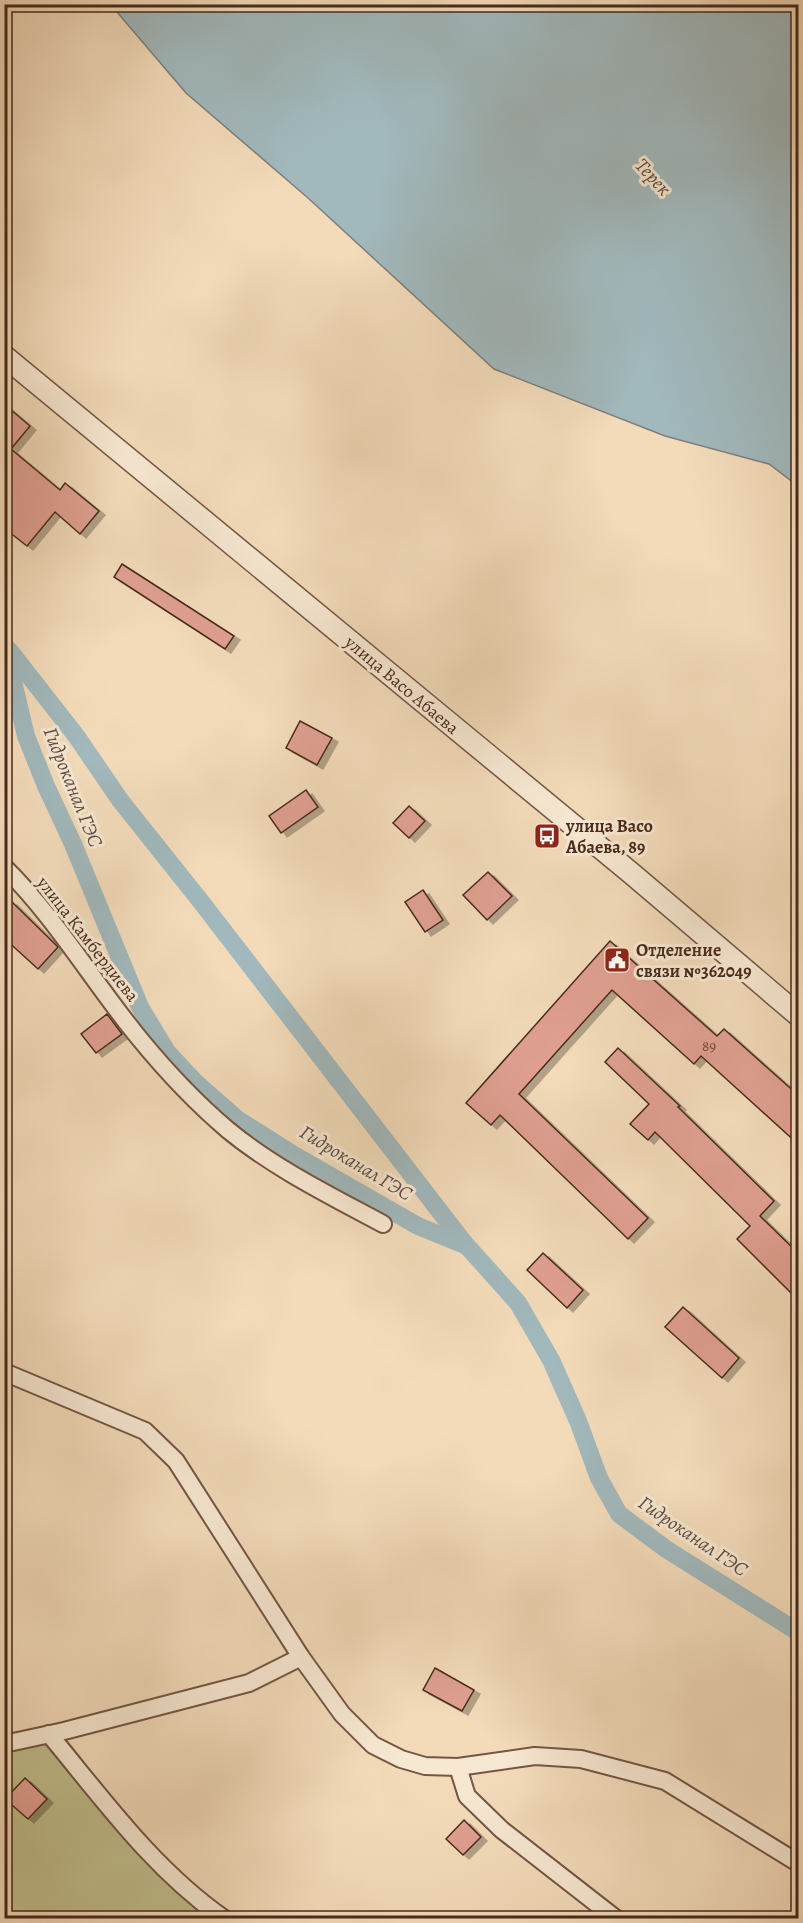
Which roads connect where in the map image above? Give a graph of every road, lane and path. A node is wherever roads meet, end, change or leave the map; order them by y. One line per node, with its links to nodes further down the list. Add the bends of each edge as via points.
1 (4, 356): 3 (street, улица Васо Абаева)
2 (4, 867): 4 (street, улица Камбердиева, via 183,1088 229,1130 297,1177)
3 (798, 1015)
4 (383, 1224)
5 (4, 1372): 6 (street, via 145,1431 176,1461)
6 (301, 1657): 7 (street, via 249,1683); 9 (street, via 342,1714 373,1745 425,1766)
7 (49, 1734): 8 (street); 11 (street, via 145,1850 199,1902)
8 (4, 1744)
9 (458, 1767): 10 (street, via 535,1756 581,1759 665,1781); 12 (street, via 467,1796 502,1830)
10 (798, 1863)
11 (223, 1918)
12 (615, 1918)

